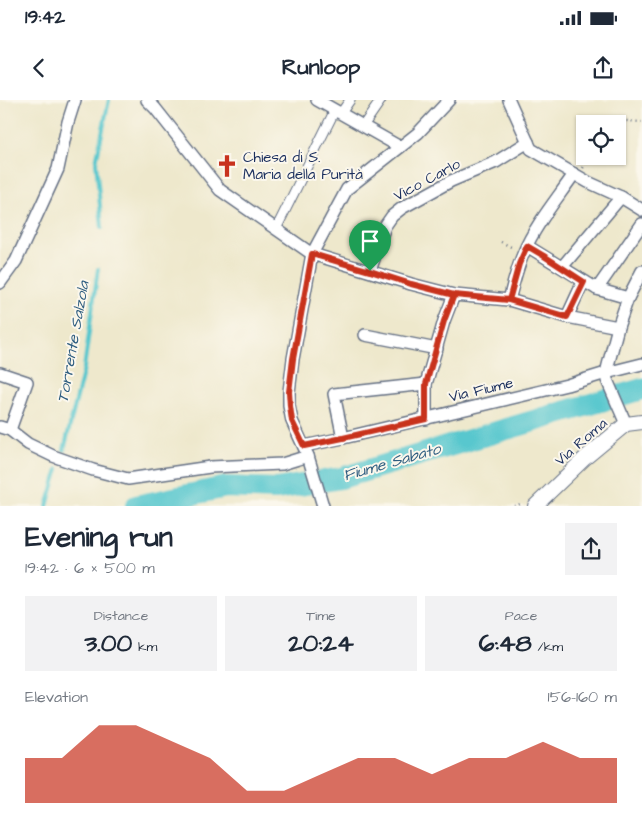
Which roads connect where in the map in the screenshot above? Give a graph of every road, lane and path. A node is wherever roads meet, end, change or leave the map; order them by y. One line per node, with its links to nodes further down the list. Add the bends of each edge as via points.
1 (75, 100): 25 (street, via 58,169 16,261)
2 (317, 100): 8 (street)
3 (350, 100): 8 (street)
4 (381, 100): 11 (street)
5 (449, 100): 13 (street)
6 (509, 100): 12 (street)
7 (155, 103): 18 (street, via 220,190)
8 (338, 112): 11 (street); 18 (street)
9 (626, 121): 10 (path)
10 (642, 122)
11 (363, 126): 13 (street)
12 (528, 142): 14 (street, via 532,149); 22 (street, Vico Carlo, via 496,162 451,181 392,216 385,226)
13 (400, 147): 20 (street, via 347,189)
14 (574, 174): 15 (street); 19 (street)
15 (621, 197): 16 (street); 21 (street)
16 (642, 210)
17 (642, 224): 26 (street)
18 (276, 229): 20 (street)
19 (527, 246): 21 (street); 29 (street)
20 (312, 254): 22 (street); 43 (street, via 289,392 292,421)
21 (562, 267): 24 (street)
22 (370, 271): 27 (street)
23 (642, 271): 28 (street)
24 (584, 282): 26 (street); 30 (street)
25 (0, 284)
26 (597, 289): 28 (street)
27 (454, 295): 29 (street); 33 (street)
28 (628, 298): 31 (street)
29 (509, 300): 30 (street)
30 (567, 317): 31 (street)
31 (618, 327): 36 (street)
32 (365, 335): 33 (street)
33 (437, 349): 37 (street)
34 (642, 364): 36 (street, Via Fiume)
35 (0, 373): 41 (street, via 27,382)
36 (606, 376): 38 (street, Via Fiume); 40 (street)
37 (426, 384): 38 (street); 42 (street, via 334,394)
38 (426, 419): 42 (street, Via Fiume)
39 (642, 422): 40 (street, Via Roma)
40 (626, 424): 44 (street, Via Roma, via 585,458)
41 (5, 428): 43 (street, Via Fiume, via 52,456 128,479 210,467 282,464)
42 (343, 438): 43 (street, Via Fiume)
43 (307, 454): 45 (street)
44 (548, 501): 46 (street, Via Roma)
45 (323, 506)
46 (534, 506)

